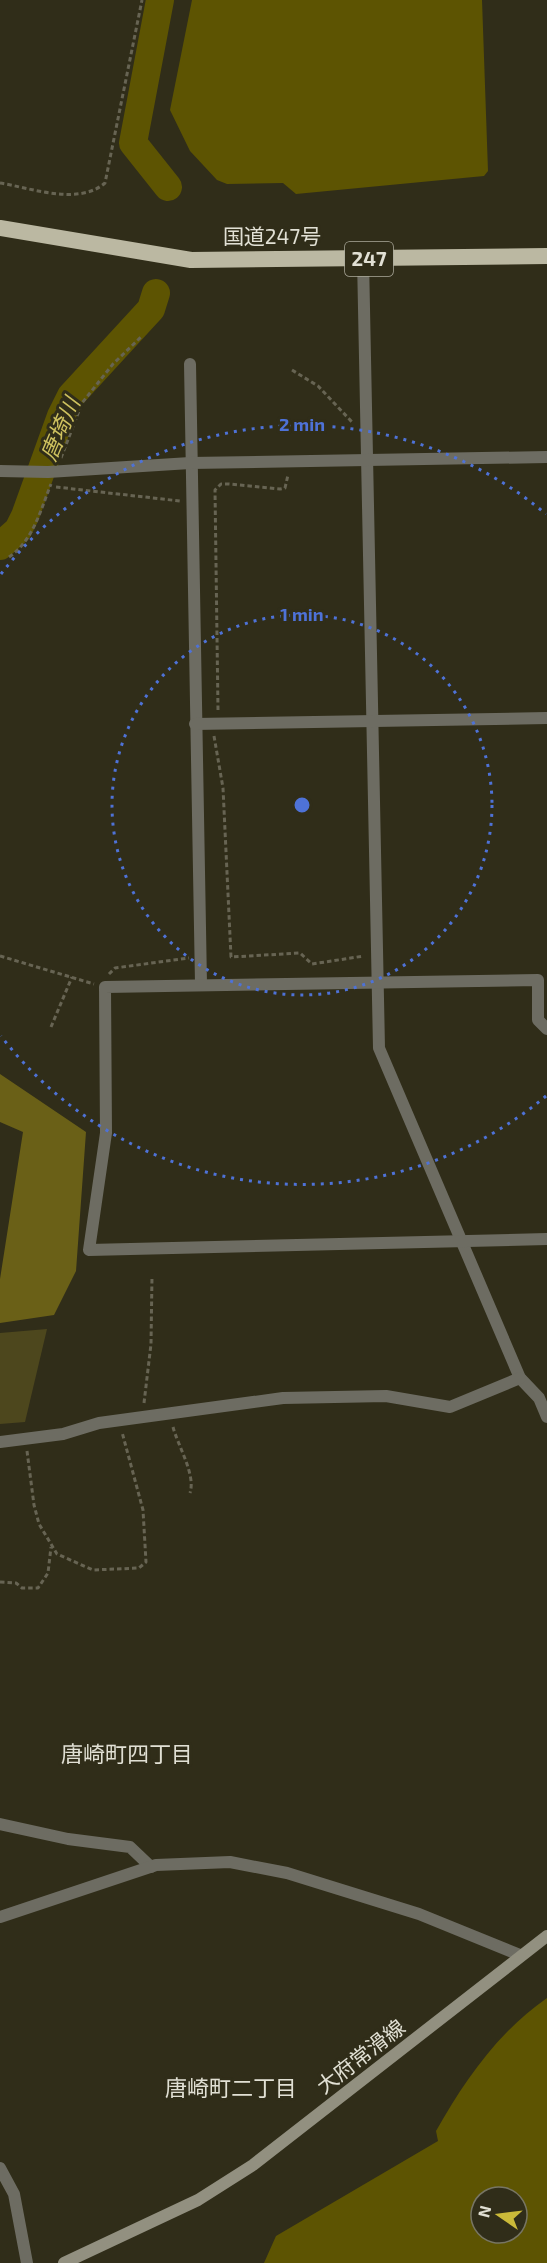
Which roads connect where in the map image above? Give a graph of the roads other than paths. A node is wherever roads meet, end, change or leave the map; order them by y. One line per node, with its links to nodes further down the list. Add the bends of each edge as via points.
1 (0, 228): 3 (highway, 国道247号 / 247, via 191,260)
2 (547, 256): 3 (highway, 国道247号 / 247)
3 (363, 259): 6 (street)
4 (190, 364): 7 (street)
5 (547, 457): 6 (street)
6 (368, 459): 7 (street); 10 (street)
7 (190, 462): 8 (street, via 52,472); 11 (street)
8 (0, 471)
9 (547, 718): 10 (street)
10 (372, 722): 11 (street); 12 (street)
11 (195, 724): 13 (street)
12 (378, 982): 13 (street); 14 (street, via 538,980 538,1020); 16 (street, via 381,1057)
13 (201, 984): 16 (street, via 105,987 106,1133 89,1250)
14 (547, 1029)
15 (547, 1239): 16 (street)
16 (462, 1242): 17 (street)
17 (520, 1378): 18 (street, via 539,1398); 19 (street, via 450,1407 386,1396 283,1398 99,1423 63,1434)
18 (547, 1418)
19 (0, 1442)
20 (0, 1824): 21 (street, via 130,1847)
21 (151, 1867): 22 (street); 24 (street, via 230,1862 287,1873 419,1914)
22 (0, 1917)
23 (547, 1936): 24 (main road, 大府常滑線)
24 (520, 1955): 27 (main road, 大府常滑線, via 253,2165 198,2200)
25 (0, 2169): 26 (street, via 14,2194)
26 (27, 2263)
27 (64, 2263)

